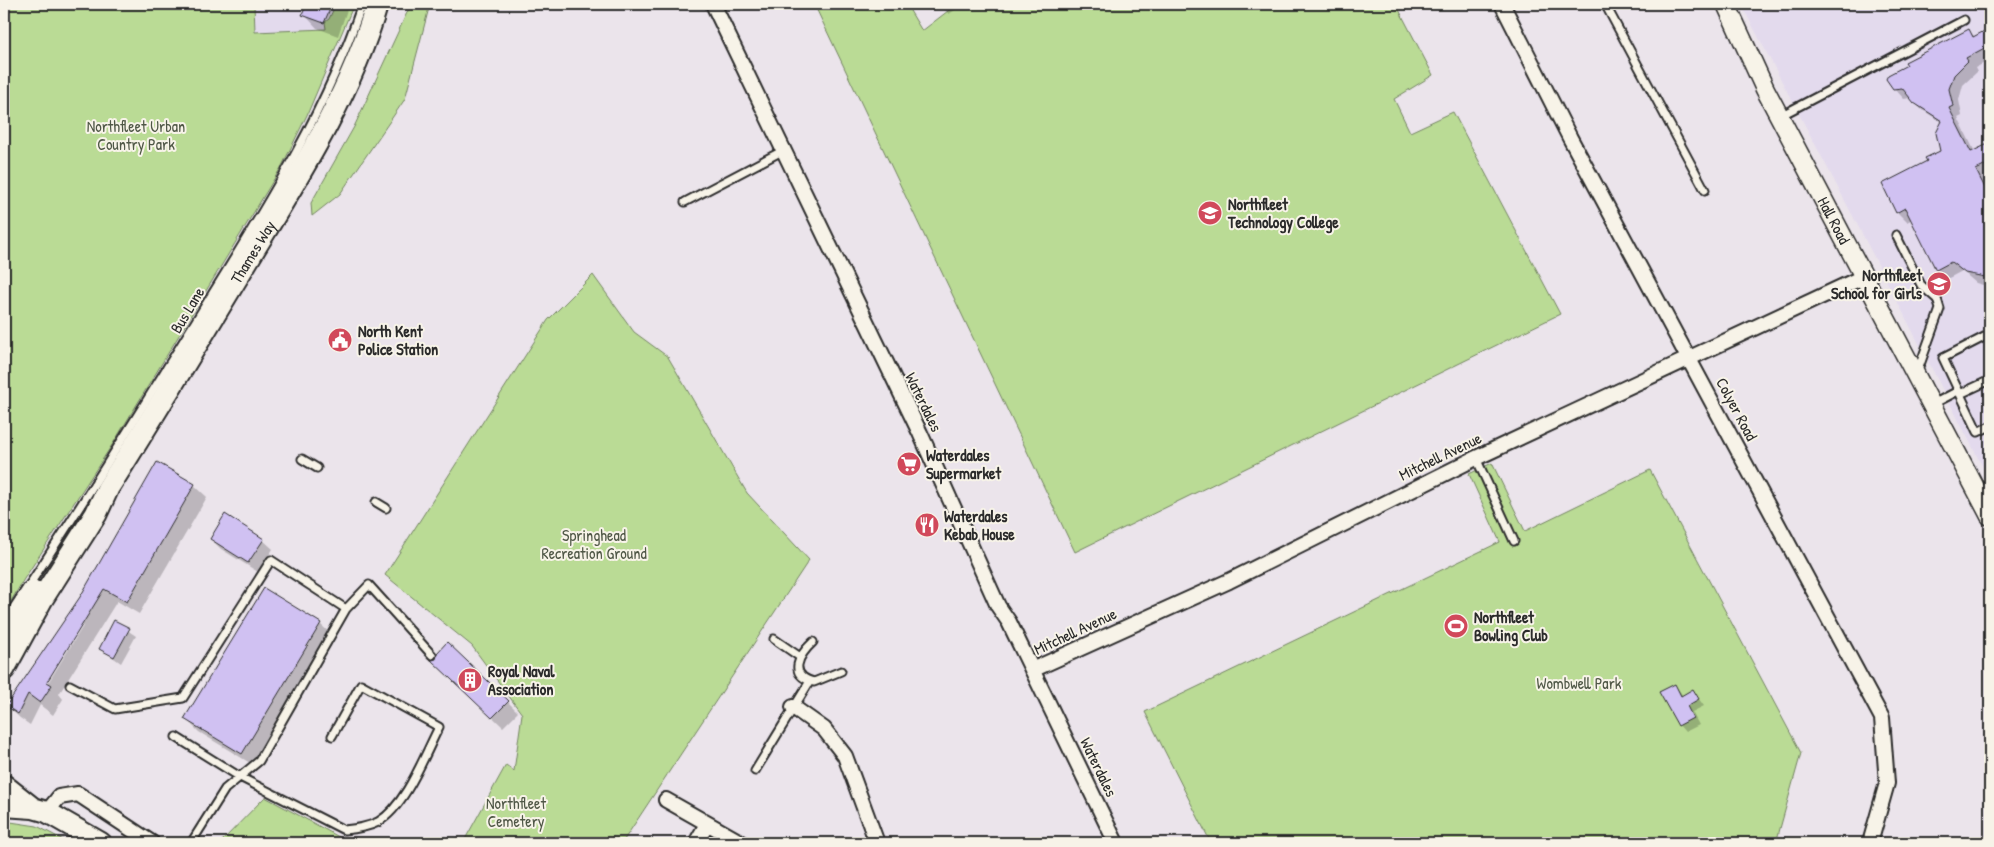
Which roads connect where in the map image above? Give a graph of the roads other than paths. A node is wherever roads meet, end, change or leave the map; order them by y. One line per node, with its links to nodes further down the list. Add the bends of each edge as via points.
1 (362, 4): 30 (lane, Bus Lane, via 288,170 122,443 28,587)
2 (377, 4): 24 (main road, Thames Way, via 332,114 287,196)
3 (713, 4): 9 (street, Waterdales)
4 (1502, 4): 15 (street, Colyer Road, via 1575,147)
5 (1605, 4): 10 (lane)
6 (1726, 4): 8 (street, Hall Road)
7 (1964, 20): 8 (lane)
8 (1779, 116): 13 (street, Hall Road)
9 (784, 150): 11 (lane); 36 (street, Waterdales, via 920,433 985,578)
10 (1705, 190)
11 (685, 202)
12 (1896, 235): 16 (lane, via 1921,285 1937,299 1940,309)
13 (1864, 276): 15 (street, Mitchell Avenue); 16 (street, Hall Road)
14 (1990, 334): 18 (lane, via 1943,358)
15 (1690, 358): 21 (street, Mitchell Avenue); 57 (street, Colyer Road, via 1882,718 1886,783)
16 (1916, 374): 19 (street, Hall Road)
17 (1990, 380): 18 (lane)
18 (1959, 393): 19 (lane); 20 (lane, via 1978,432)
19 (1933, 404): 27 (street, Hall Road)
20 (1990, 426)
21 (1476, 458): 28 (lane); 36 (street, Mitchell Avenue, via 1229,581)
22 (302, 459): 23 (lane)
23 (317, 468)
24 (108, 488): 30 (main road, Thames Way, via 94,501); 35 (main road, Thames Way, via 96,514 42,598)
25 (376, 502): 26 (lane)
26 (386, 508)
27 (1990, 516)
28 (1514, 540)
29 (346, 609): 33 (lane, via 369,585); 39 (lane, via 271,560 183,698 115,709); 44 (lane, via 259,761)
30 (9, 627)
31 (774, 639): 34 (lane)
32 (813, 642): 34 (lane)
33 (432, 655)
34 (800, 657): 38 (lane, via 798,671)
35 (4, 669)
36 (1032, 670): 56 (street, Waterdales)
37 (841, 671): 38 (lane)
38 (810, 680): 40 (lane)
39 (70, 685)
40 (793, 707): 43 (lane); 55 (street, via 824,729 845,756)
41 (332, 736): 44 (lane, via 361,684 439,727 400,799 378,822 359,828 344,830)
42 (176, 737): 44 (lane)
43 (754, 771)
44 (240, 777): 52 (lane, via 225,789)
45 (4, 785): 48 (main road)
46 (666, 800): 49 (street)
47 (4, 806): 48 (main road)
48 (40, 810): 50 (main road); 51 (street, via 58,798 78,794)
49 (707, 824): 53 (street); 54 (street)
50 (100, 843)
51 (152, 843)
52 (191, 843)
53 (696, 843)
54 (742, 843)
55 (877, 843)
56 (1116, 843)
57 (1870, 843)

